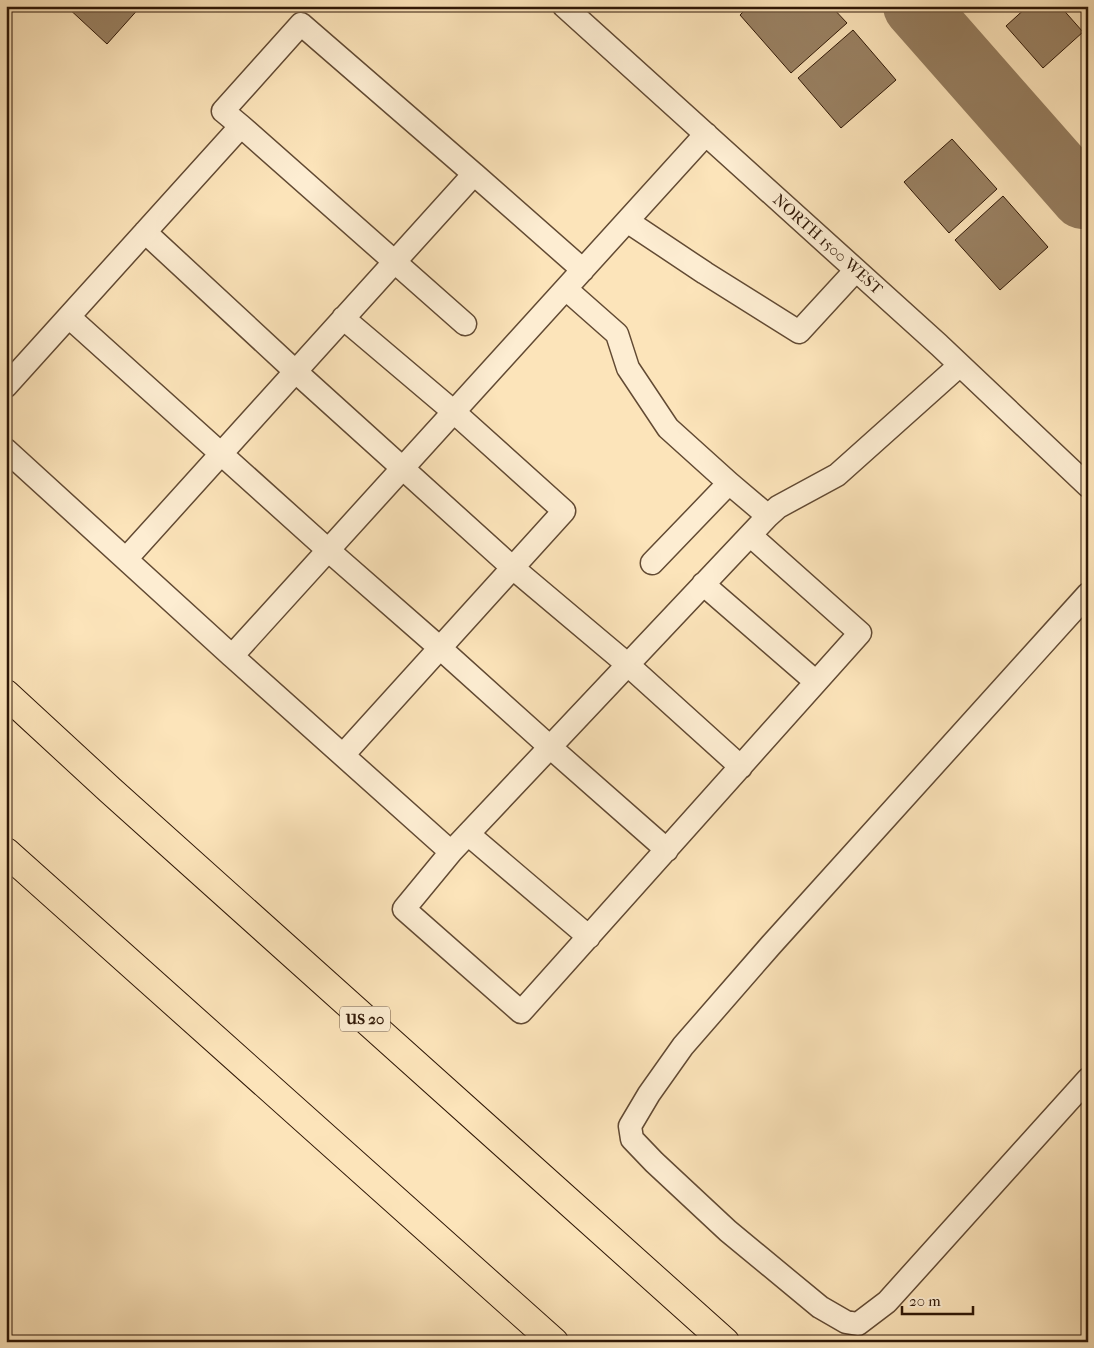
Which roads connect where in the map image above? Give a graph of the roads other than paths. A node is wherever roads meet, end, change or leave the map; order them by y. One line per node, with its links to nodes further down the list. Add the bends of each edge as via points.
1 (564, 6): 3 (street, NORTH 1500 WEST)
2 (241, 126): 4 (street, via 223,111 302,24); 6 (street); 7 (street)
3 (706, 134): 5 (street); 9 (street, NORTH 1500 WEST)
4 (474, 174): 7 (street); 8 (street)
5 (627, 221): 8 (street); 9 (street, via 799,332)
6 (145, 232): 11 (street); 15 (street)
7 (394, 261): 12 (street); 13 (street)
8 (583, 270): 10 (street)
9 (856, 270): 14 (street, NORTH 1500 WEST)
10 (566, 289): 17 (street); 21 (street, via 617,334 628,368 668,428)
11 (69, 317): 16 (street); 19 (street)
12 (343, 318): 15 (street); 17 (street)
13 (465, 324)
14 (960, 365): 22 (street, NORTH 1500 WEST); 23 (street, via 837,475 778,507)
15 (295, 371): 19 (street); 20 (street)
16 (6, 386)
17 (454, 412): 20 (street); 28 (street, via 564,511)
18 (6, 450): 26 (street)
19 (221, 453): 25 (street); 26 (street)
20 (403, 468): 25 (street); 28 (street)
21 (729, 483): 23 (street); 27 (street)
22 (1088, 486)
23 (768, 516): 24 (street)
24 (750, 535): 29 (street); 34 (street, via 860,633)
25 (328, 550): 31 (street); 32 (street)
26 (126, 559): 32 (street)
27 (652, 563)
28 (513, 568): 31 (street); 33 (street)
29 (703, 584): 33 (street); 34 (street)
30 (1088, 594): 44 (street, via 683,1046 630,1126 632,1139 728,1232 820,1308 846,1322 858,1324 887,1302)
31 (440, 648): 36 (street); 37 (street)
32 (232, 656): 37 (street)
33 (627, 664): 36 (street); 38 (street)
34 (816, 682): 38 (street)
35 (6, 694): 46 (highway, US 20)
36 (550, 747): 39 (street); 40 (street)
37 (343, 755): 42 (street)
38 (741, 767): 40 (street)
39 (468, 834): 42 (street); 43 (street)
40 (667, 850): 43 (street)
41 (6, 852): 45 (highway)
42 (452, 852): 43 (street, via 404,910 521,1012)
43 (589, 937)
44 (1088, 1079)
45 (554, 1342)
46 (725, 1342)

